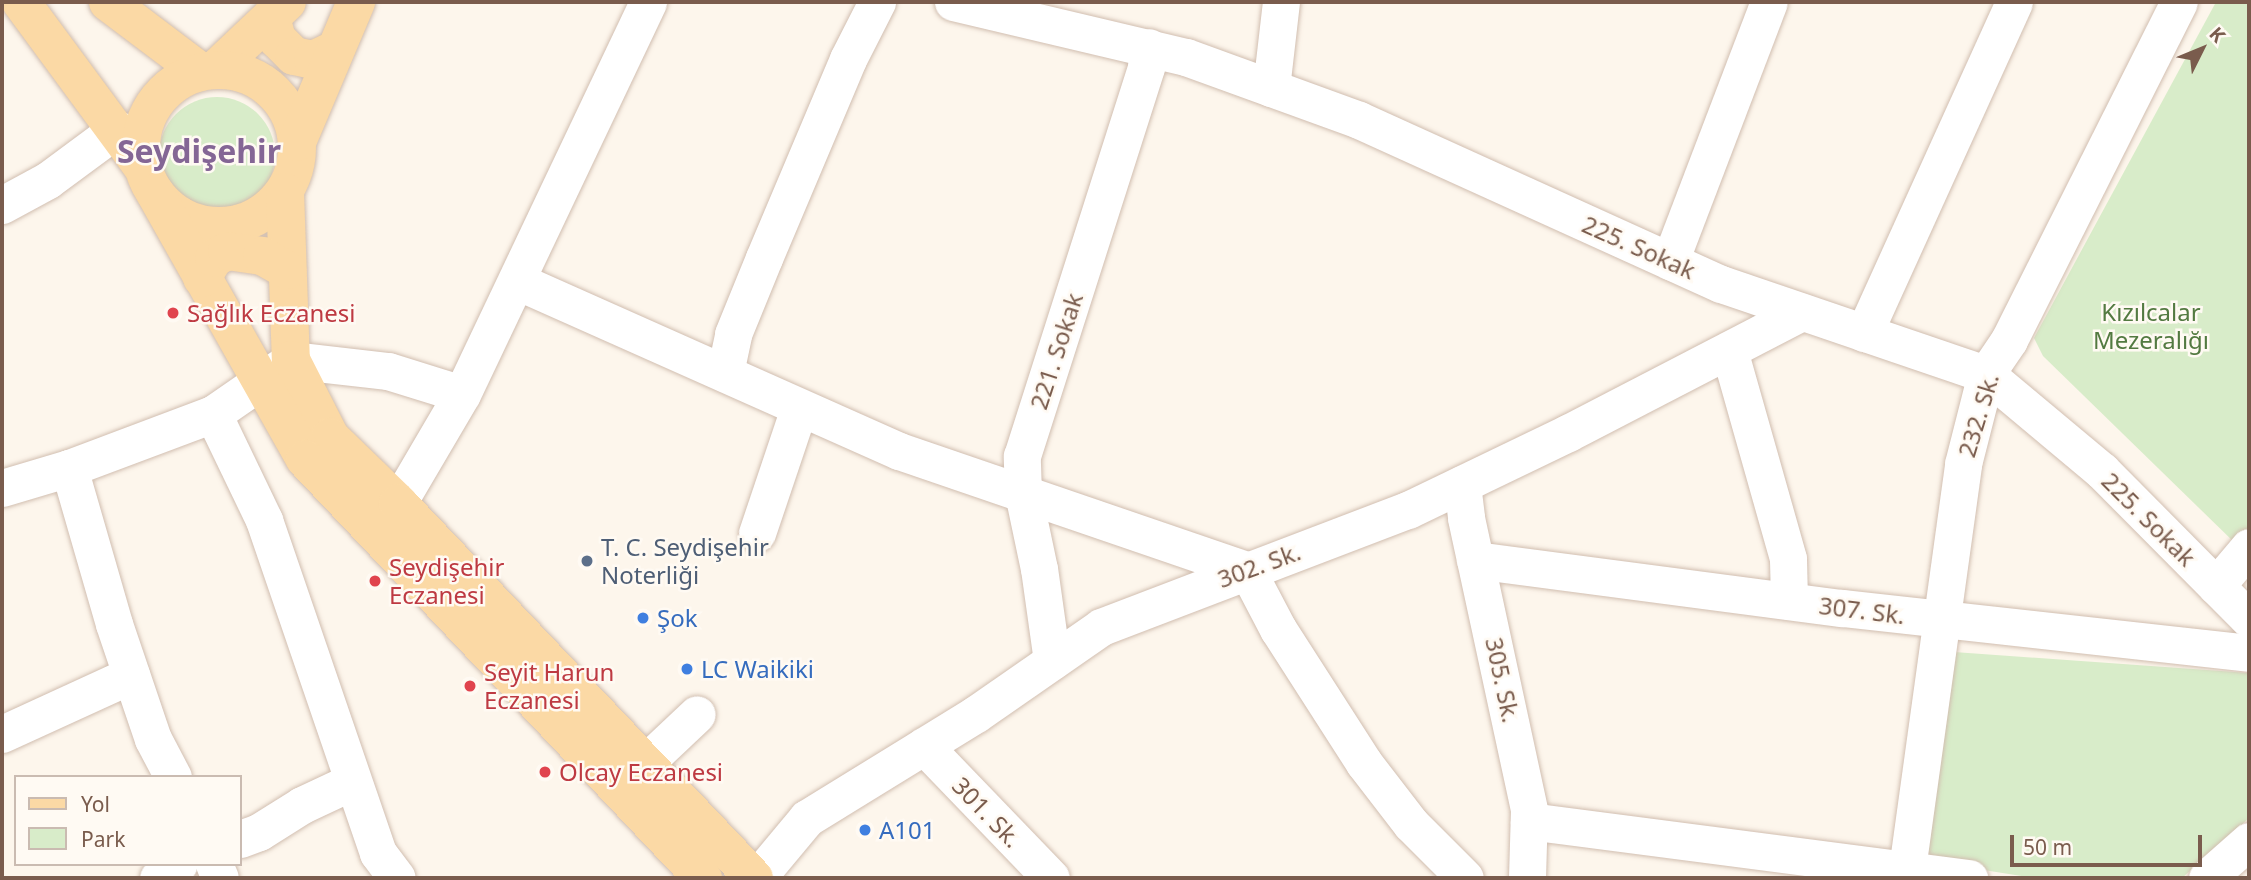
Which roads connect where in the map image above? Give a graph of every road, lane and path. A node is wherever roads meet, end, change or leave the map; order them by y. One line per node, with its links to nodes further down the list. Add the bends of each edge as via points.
1 (21, 2): 16 (main road)
2 (108, 2): 14 (main road)
3 (356, 2): 13 (main road)
4 (648, 2): 24 (street)
5 (877, 2): 29 (street, via 758,271 733,334)
6 (953, 2): 12 (street, 225. Sokak)
7 (1281, 2): 15 (street)
8 (1769, 2): 21 (street)
9 (2014, 2): 26 (street)
10 (2179, 2): 30 (street, 232. Sk., via 2009,340)
11 (279, 9): 13 (main road, via 277,40 294,56 313,60); 14 (main road)
12 (1149, 47): 15 (street, 225. Sokak); 38 (street, 221. Sokak, via 1022,456)
13 (334, 50): 17 (main road)
14 (208, 71): 17 (main road, via 250,77 279,98); 18 (main road, via 178,82 159,98 146,120 141,144)
15 (1271, 88): 21 (street, 225. Sokak, via 1359,120)
16 (117, 130): 18 (main road); 20 (street, via 48,180)
17 (298, 142): 19 (main road, via 295,168)
18 (149, 181): 19 (main road, via 172,211 195,223 220,227 245,223 268,211); 23 (main road)
19 (285, 192): 22 (main road)
20 (2, 205)
21 (1670, 261): 25 (street, 225. Sokak)
22 (287, 270): 23 (main road, via 262,256 227,251 214,258); 28 (main road)
23 (201, 278): 31 (main road)
24 (516, 284): 29 (street); 32 (street); 34 (street)
25 (1801, 312): 26 (street, 225. Sokak); 27 (street, 302. Sk.)
26 (1864, 333): 30 (street, 225. Sokak)
27 (1729, 350): 36 (street, 302. Sk.); 45 (street, via 1788,559)
28 (290, 360): 31 (street); 32 (street, via 388,371); 39 (main road, via 330,437)
29 (725, 373): 38 (street, via 899,451)
30 (1986, 374): 44 (street, 225. Sokak, via 2102,471); 46 (street, 232. Sk., via 1963,464)
31 (258, 380): 33 (street); 65 (main road, via 305,459)
32 (462, 394): 39 (street)
33 (213, 414): 35 (street); 56 (street, via 264,520)
34 (796, 417): 38 (street, via 953,482 999,496); 40 (street)
35 (69, 468): 37 (street); 50 (street)
36 (1461, 484): 42 (street, 305. Sk.); 43 (street, 302. Sk., via 1408,510)
37 (2, 488)
38 (1023, 494): 43 (street); 49 (street, 221. Sokak)
39 (398, 503): 54 (main road)
40 (757, 533)
41 (2249, 547): 44 (street)
42 (1475, 560): 45 (street, 307. Sk.); 57 (street, 305. Sk.)
43 (1247, 570): 49 (street, 302. Sk., via 1101,627); 68 (street, via 1278,628 1364,763 1411,824)
44 (2216, 586): 47 (street, 225. Sokak)
45 (1789, 601): 46 (street, 307. Sk.)
46 (1940, 619): 48 (street, 307. Sk.); 62 (street, 232. Sk.)
47 (2249, 619)
48 (2249, 653)
49 (1052, 661): 53 (street, 302. Sk.)
50 (131, 676): 52 (street); 55 (street, via 153,739)
51 (697, 714): 54 (street)
52 (2, 734)
53 (924, 746): 66 (street, 302. Sk., via 807,818); 67 (street, 301. Sk.)
54 (645, 763): 66 (main road)
55 (172, 775)
56 (353, 781): 58 (street); 64 (street, via 378,853)
57 (1529, 821): 61 (street); 69 (street, 305. Sk.)
58 (242, 838)
59 (2249, 841): 71 (street)
60 (176, 866): 63 (street)
61 (1811, 868): 62 (street)
62 (1907, 869): 70 (street)
63 (158, 878)
64 (397, 878)
65 (703, 878)
66 (755, 878)
67 (1051, 878)
68 (1465, 878)
69 (1527, 878)
70 (1969, 878)
71 (2207, 878)

